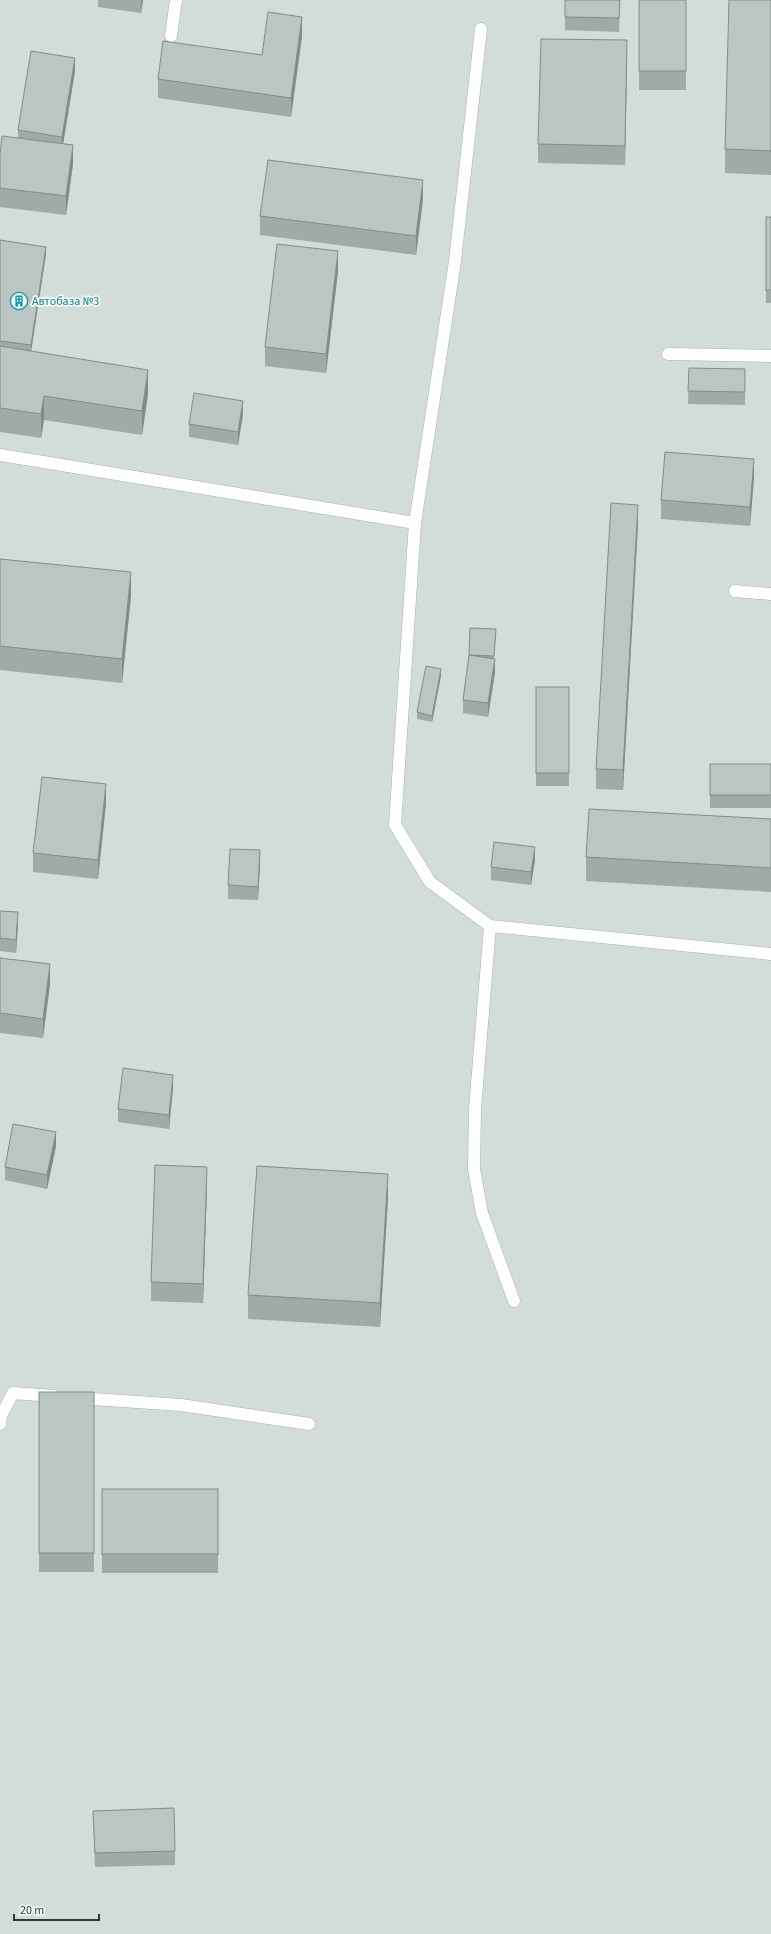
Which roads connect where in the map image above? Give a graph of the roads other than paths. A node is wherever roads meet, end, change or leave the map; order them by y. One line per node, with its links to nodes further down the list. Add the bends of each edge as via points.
1 (176, 0): 3 (lane)
2 (481, 29): 7 (lane, via 455,261)
3 (171, 36)
4 (668, 354): 5 (lane)
5 (771, 356)
6 (0, 455): 7 (lane)
7 (414, 523): 10 (lane, via 395,825 430,882)
8 (735, 591): 9 (lane)
9 (771, 594)
10 (490, 926): 11 (lane); 12 (lane, via 475,1109 474,1169 482,1213)
11 (771, 954)
12 (514, 1301)
13 (0, 1424): 14 (lane, via 1,1416 13,1393 181,1405)
14 (309, 1424)

